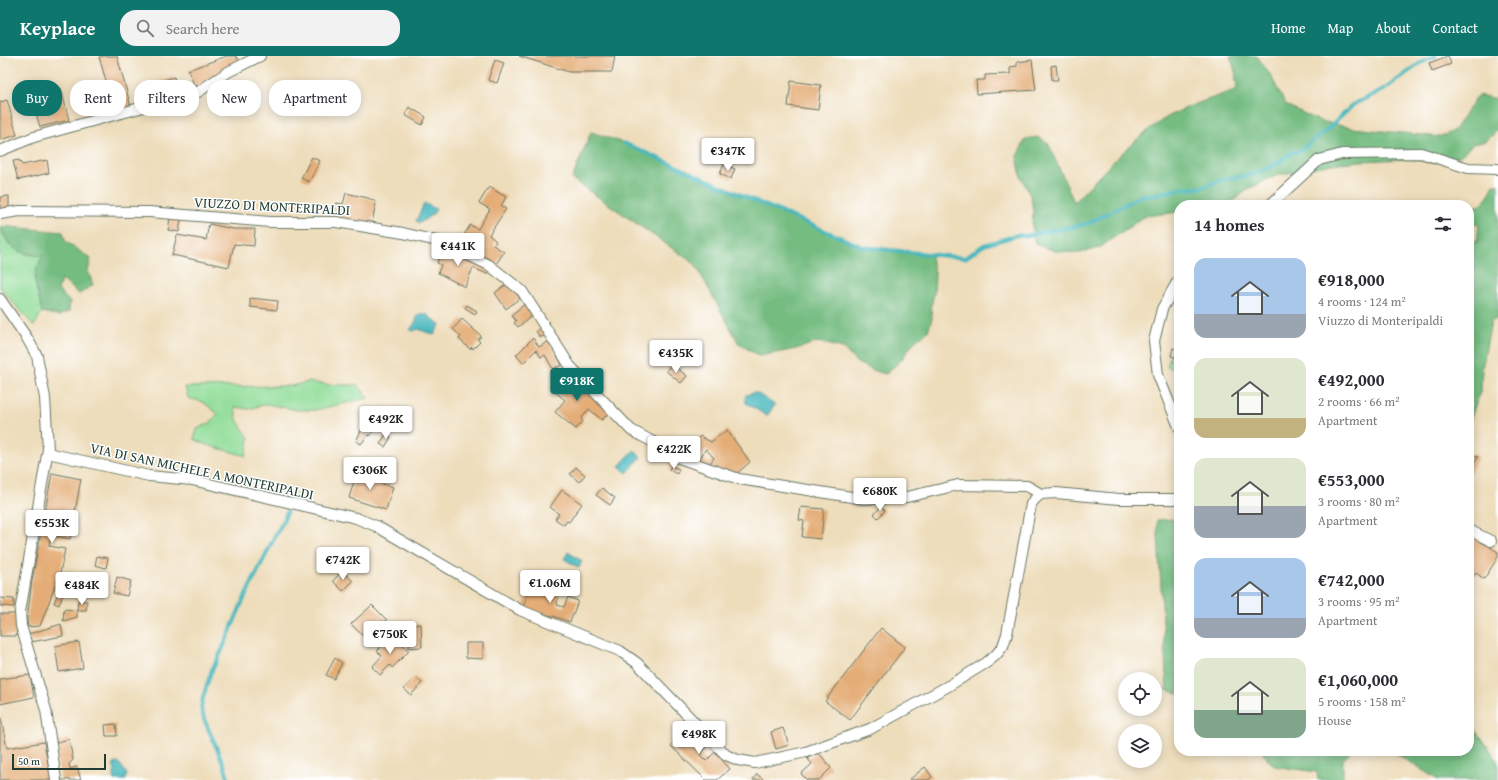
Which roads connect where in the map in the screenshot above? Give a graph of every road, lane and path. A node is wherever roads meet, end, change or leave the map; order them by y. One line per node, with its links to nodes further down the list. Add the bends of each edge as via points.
1 (260, 56): 2 (street, via 228,72 198,92 34,137)
2 (0, 151)
3 (1498, 169): 4 (street, via 1468,168 1421,153 1342,154 1319,160)
4 (1275, 200)
5 (0, 214): 10 (street, VIUZZO DI MONTERIPALDI, via 20,211 149,212 270,222 336,222 441,242 489,266 522,291 570,366 632,430 679,458 739,479 864,499 907,496 958,485 1027,486)
6 (1174, 288): 8 (street, via 1162,309 1154,341 1158,375)
7 (0, 299): 9 (street, via 37,356 44,398)
8 (1174, 415)
9 (48, 454): 10 (street, VIA DI SAN MICHELE A MONTERIPALDI, via 149,476 192,480 356,518 376,526 520,610 620,651 637,663 726,755 755,763 806,752 870,729 950,685 996,655 1003,646 1007,634 1031,504); 14 (street, via 20,612 21,626 46,710)
10 (1041, 494): 11 (street, via 1119,499)
11 (1174, 499)
12 (1474, 532): 13 (street)
13 (1491, 540)
14 (56, 780)

